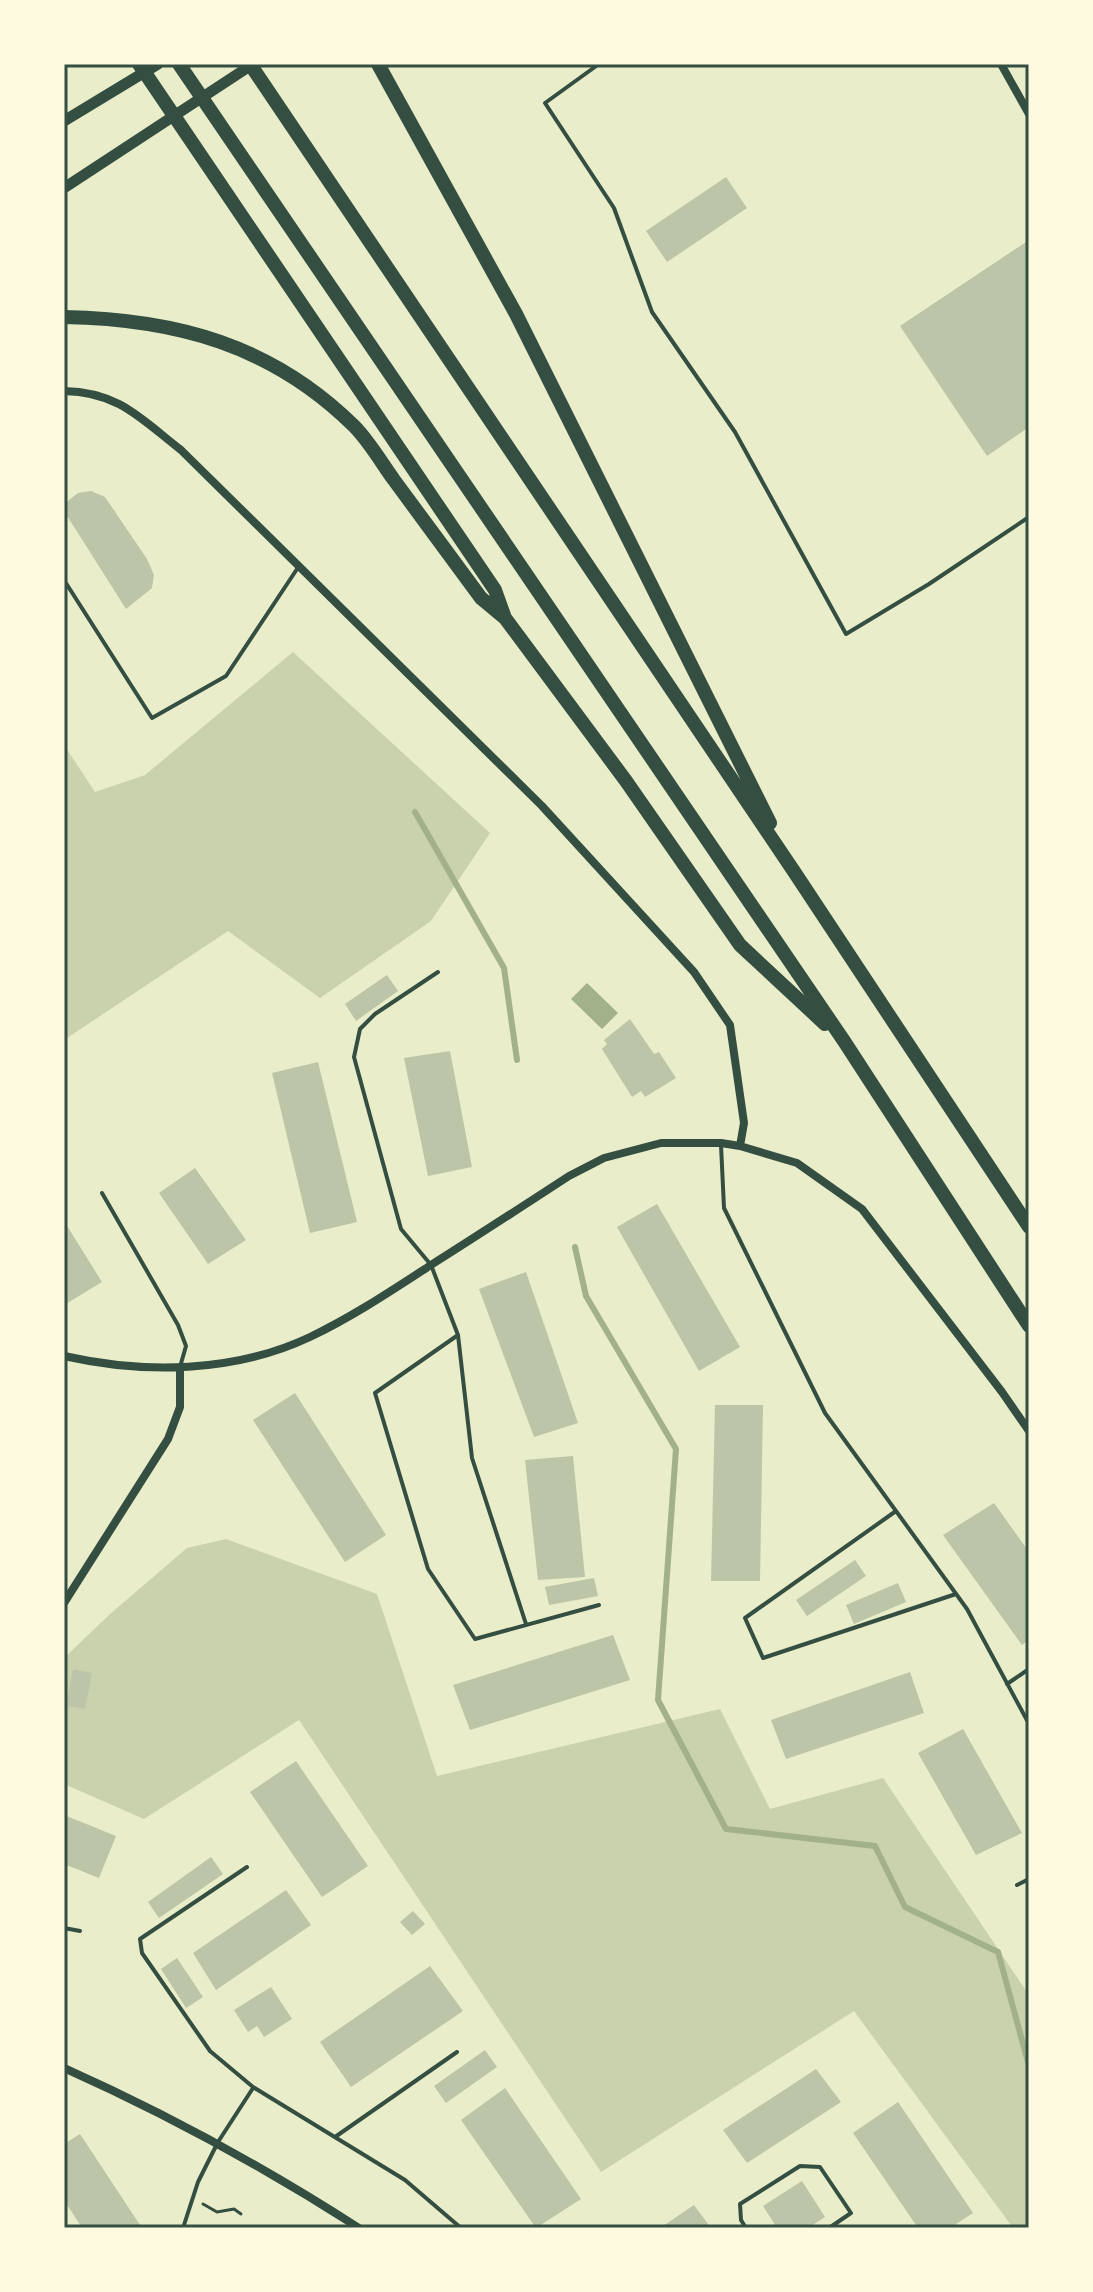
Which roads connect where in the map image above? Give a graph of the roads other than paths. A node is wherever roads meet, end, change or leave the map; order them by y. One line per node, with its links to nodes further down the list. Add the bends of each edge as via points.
1 (139, 64): 16 (highway, via 495,590)
2 (158, 64): 9 (main road)
3 (179, 64): 19 (highway)
4 (252, 64): 10 (main road); 17 (highway)
5 (378, 64): 17 (highway, via 516,314)
6 (599, 64): 13 (lane, via 545,103 614,208 652,312 735,432 846,634)
7 (1001, 64): 8 (street)
8 (1029, 114)
9 (64, 121)
10 (64, 188)
11 (64, 317): 16 (highway, via 100,317 200,334 244,349 302,382 355,427 481,598)
12 (64, 391): 14 (street, via 119,401 181,450)
13 (1029, 517)
14 (299, 566): 15 (lane, via 226,676 152,718); 21 (street, via 575,840 694,972 730,1025 744,1123)
15 (64, 580)
16 (505, 618): 19 (highway, via 740,945)
17 (795, 873): 23 (highway)
18 (438, 972): 24 (lane, via 360,1029 354,1057 401,1229)
19 (844, 1041): 25 (highway)
20 (721, 1143): 21 (street); 24 (street, via 661,1143 604,1158); 30 (lane, via 724,1208 825,1413)
21 (740, 1146): 29 (street, via 797,1163 862,1209)
22 (102, 1193): 28 (lane, via 178,1325 186,1346)
23 (1029, 1227)
24 (431, 1265): 26 (lane); 28 (street, via 308,1338 239,1360)
25 (1029, 1326)
26 (458, 1335): 34 (lane, via 472,1458); 34 (lane, via 375,1393 428,1569 475,1639)
27 (64, 1356): 28 (street, via 107,1366)
28 (180, 1368): 32 (street, via 180,1407 168,1439)
29 (1029, 1431)
30 (896, 1511): 31 (lane); 31 (lane, via 745,1618 763,1658)
31 (956, 1594): 36 (lane)
32 (64, 1603)
33 (599, 1605): 34 (lane)
34 (526, 1624)
35 (1029, 1669): 36 (lane)
36 (1007, 1684): 37 (lane)
37 (1029, 1724)
38 (247, 1867): 45 (lane, via 140,1939 142,1953 210,2051)
39 (1029, 1879): 40 (lane)
40 (1017, 1885)
41 (64, 1928): 42 (lane)
42 (80, 1931)
43 (457, 2052): 46 (lane)
44 (64, 2068): 47 (street)
45 (253, 2087): 46 (lane); 47 (lane)
46 (335, 2137): 50 (lane, via 405,2180)
47 (218, 2142): 48 (lane); 49 (street)
48 (183, 2228)
49 (359, 2228)
50 (461, 2228)
51 (746, 2228): 52 (lane, via 740,2204 800,2166 820,2167 851,2213)
52 (829, 2228)

